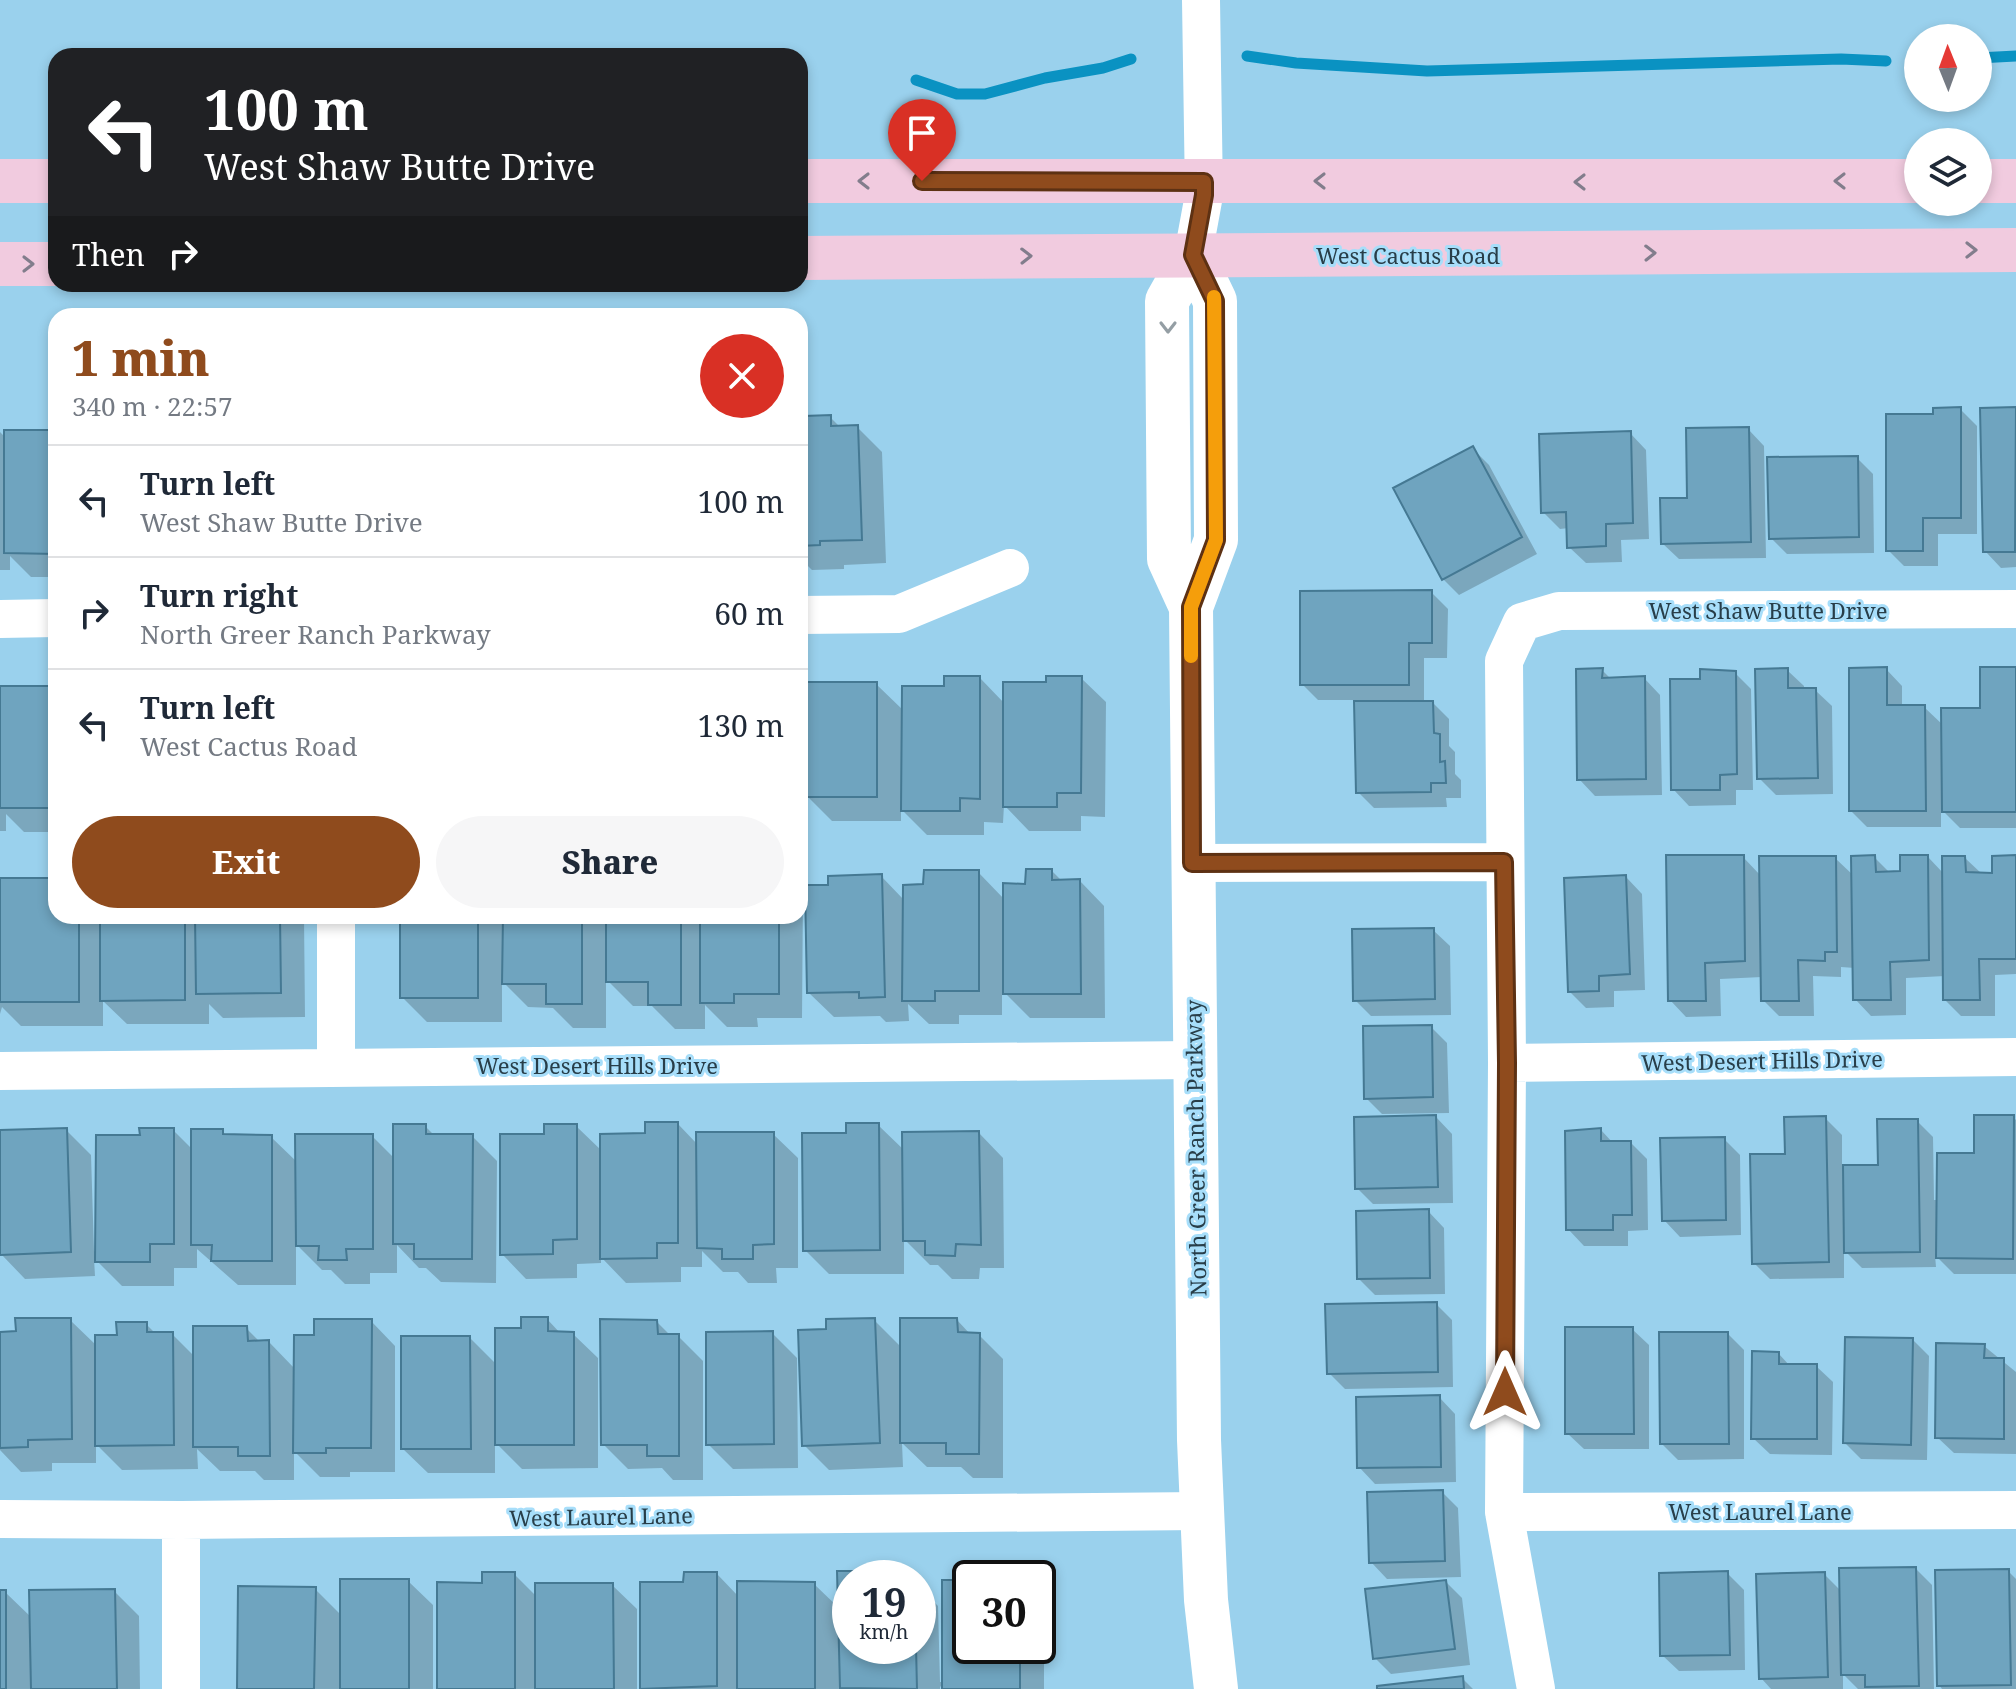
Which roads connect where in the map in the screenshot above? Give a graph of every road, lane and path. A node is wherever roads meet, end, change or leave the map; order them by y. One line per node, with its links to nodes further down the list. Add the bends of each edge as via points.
1 (1201, 0): 8 (street)
2 (0, 181): 3 (main road)
3 (48, 181)
4 (808, 181): 8 (main road, one-way to 4)
5 (1904, 181): 8 (main road, one-way to 8)
6 (1992, 181): 7 (main road)
7 (2016, 181)
8 (1204, 182): 10 (street)
9 (2016, 250): 10 (main road, West Cactus Road, one-way to 9)
10 (1193, 255): 11 (main road, West Cactus Road, one-way to 10); 20 (street, North Greer Ranch Parkway, via 1215,301 1216,540 1191,607)
11 (808, 258)
12 (0, 264): 13 (main road, one-way to 13)
13 (48, 264)
14 (1010, 568): 16 (street, via 899,614)
15 (2016, 609): 19 (street, West Shaw Butte Drive, via 1559,611 1522,622 1504,661)
16 (808, 615)
17 (48, 618): 18 (street)
18 (0, 619)
19 (1504, 862): 20 (street); 24 (street)
20 (1192, 863): 23 (street, North Greer Ranch Parkway)
21 (336, 924): 25 (street)
22 (2016, 1057): 24 (street, West Desert Hills Drive)
23 (1193, 1060): 25 (street, West Desert Hills Drive); 28 (street, North Greer Ranch Parkway)
24 (1507, 1063): 29 (street)
25 (336, 1068): 26 (street, West Desert Hills Drive)
26 (0, 1071)
27 (2016, 1510): 29 (street, West Laurel Lane)
28 (1201, 1511): 31 (street, West Laurel Lane); 33 (street, North Greer Ranch Parkway)
29 (1504, 1512): 34 (street)
30 (0, 1519): 31 (street, West Laurel Lane)
31 (181, 1520): 32 (street)
32 (181, 1689)
33 (1216, 1689)
34 (1536, 1689)

